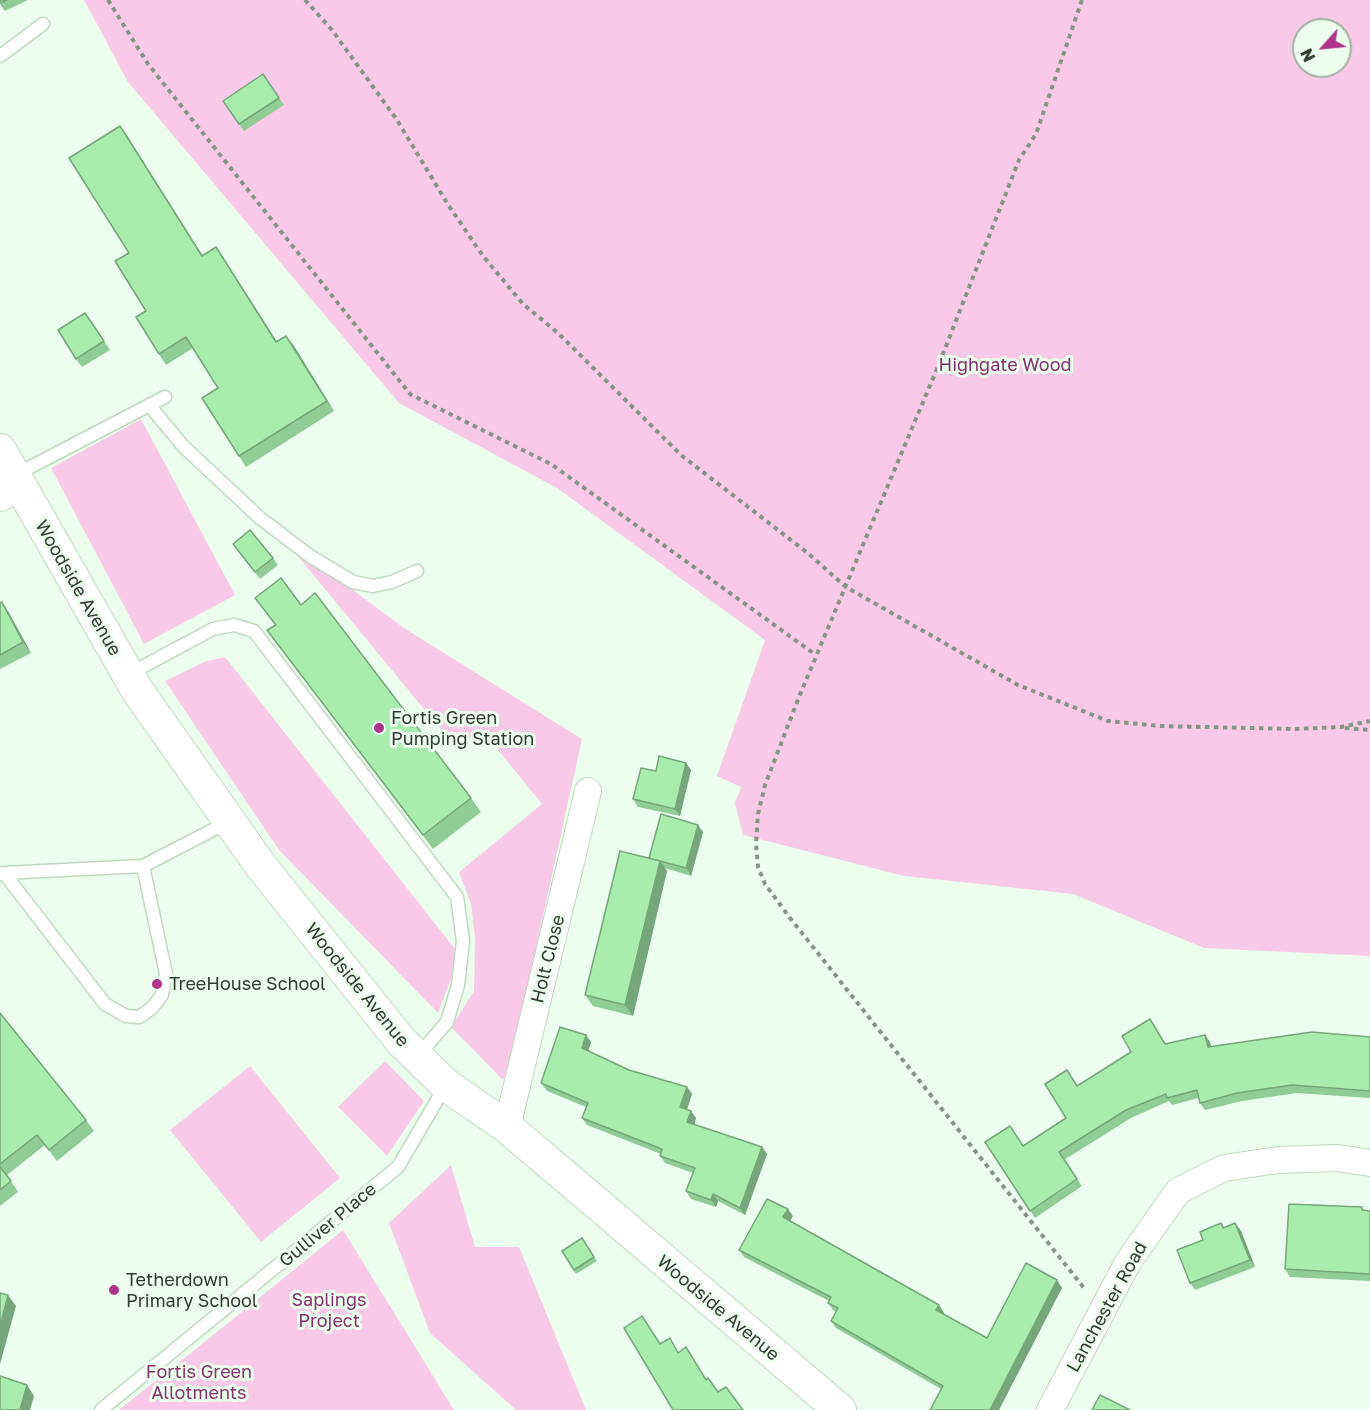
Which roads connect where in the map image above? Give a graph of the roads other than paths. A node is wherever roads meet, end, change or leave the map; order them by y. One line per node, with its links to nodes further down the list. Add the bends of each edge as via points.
1 (43, 24): 2 (lane)
2 (0, 56)
3 (165, 397): 4 (lane)
4 (149, 405): 5 (lane); 6 (lane, via 183,446 252,510 310,556 353,582 373,586)
5 (9, 477): 7 (street, Woodside Avenue)
6 (417, 571)
7 (128, 674): 9 (street, Woodside Avenue); 12 (lane, via 213,629 234,625 254,631 450,887 457,897 463,941 458,984 447,1022)
8 (588, 791): 14 (street, Holt Close)
9 (229, 821): 10 (lane); 12 (street, Woodside Avenue, via 268,875)
10 (143, 867): 11 (lane); 11 (lane, via 166,974 162,995 139,1017 126,1016 105,1004)
11 (2, 873)
12 (417, 1058): 13 (street, Woodside Avenue)
13 (446, 1085): 14 (street, Woodside Avenue); 16 (lane, Gulliver Place, via 398,1167)
14 (507, 1127): 17 (street, Woodside Avenue)
15 (1370, 1163): 18 (street, Lanchester Road, via 1325,1158 1234,1166 1178,1191 1128,1262)
16 (101, 1410)
17 (840, 1410)
18 (1050, 1410)

